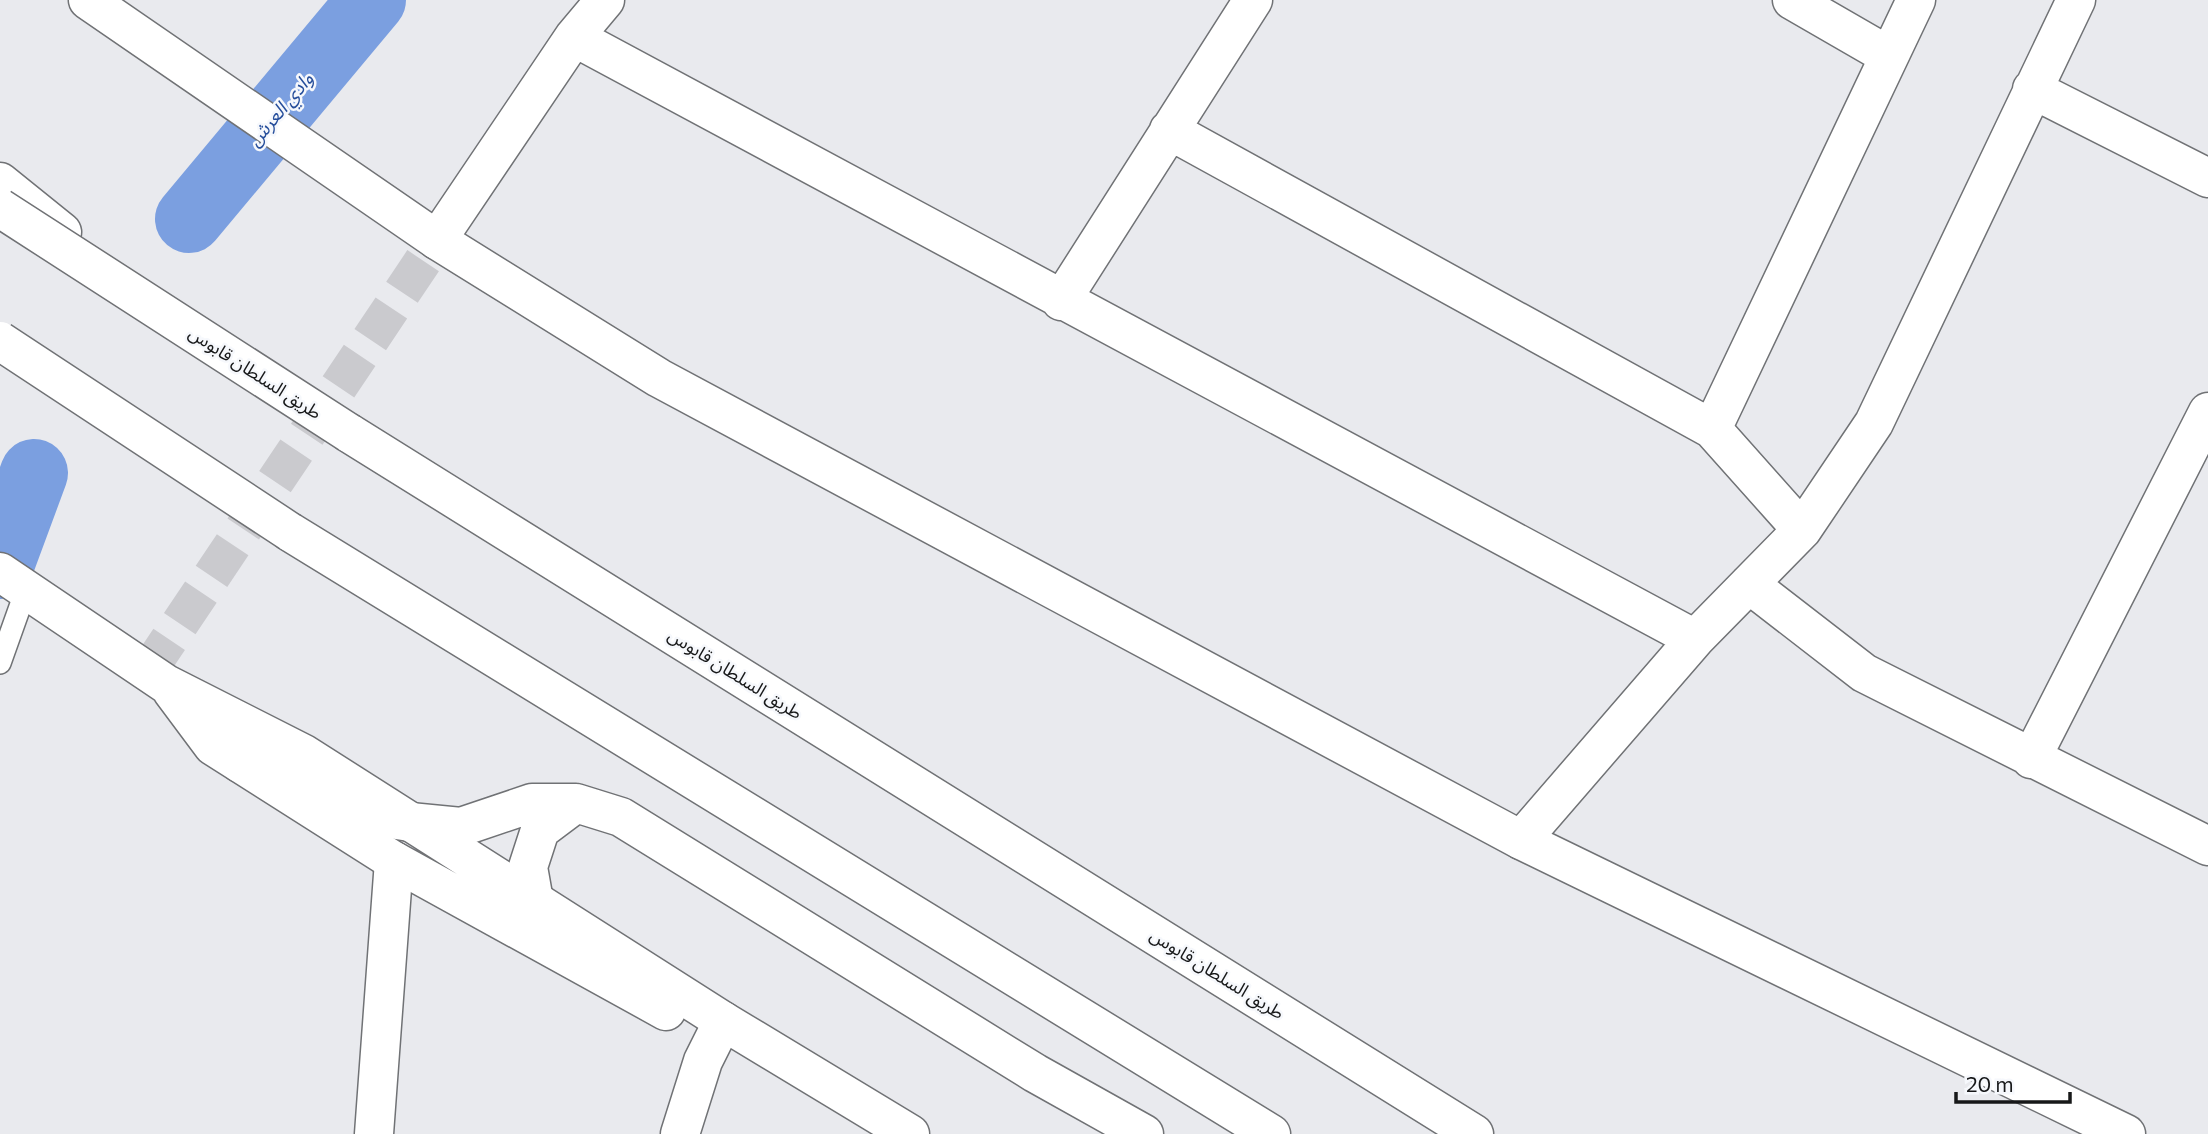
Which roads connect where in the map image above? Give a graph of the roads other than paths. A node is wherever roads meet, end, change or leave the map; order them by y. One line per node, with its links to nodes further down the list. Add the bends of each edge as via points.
1 (90, 0): 14 (main road)
2 (605, 0): 7 (main road)
3 (1253, 0): 10 (main road)
4 (1792, 0): 8 (main road)
5 (1916, 0): 8 (main road)
6 (2076, 0): 9 (main road)
7 (574, 37): 14 (main road); 16 (main road)
8 (1889, 56): 19 (main road)
9 (2032, 89): 11 (main road); 20 (main road, via 1874,423)
10 (1169, 130): 16 (main road); 19 (main road)
11 (2208, 178)
12 (0, 181): 15 (main road, bridge)
13 (0, 208): 15 (main road, طريق السلطان قابوس, bridge)
14 (437, 240): 30 (main road, via 659,378)
15 (138, 297): 40 (main road, طريق السلطان قابوس, bridge)
16 (1061, 301): 23 (main road)
17 (0, 341): 39 (main road, bridge, via 290,532)
18 (2208, 412): 26 (main road)
19 (1712, 429): 20 (main road)
20 (1802, 530): 22 (main road)
21 (13, 581): 24 (lane); 25 (main road)
22 (1749, 584): 23 (main road); 26 (main road, via 1864,673)
23 (1695, 639): 30 (main road)
24 (0, 663)
25 (166, 684): 27 (main road, via 213,746); 29 (main road, via 304,754)
26 (2031, 759): 31 (main road)
27 (240, 763): 29 (main road, via 291,778 364,815); 32 (main road)
28 (576, 803): 29 (main road, via 532,803 461,827); 33 (main road, via 540,830 528,867); 38 (main road, via 621,817 1035,1073)
29 (410, 822): 33 (main road)
30 (1521, 840): 41 (main road)
31 (2208, 846)
32 (394, 861): 34 (main road, via 660,1010 695,1020); 35 (main road)
33 (534, 901): 34 (main road)
34 (723, 1021): 36 (main road, via 703,1061); 37 (main road)
35 (374, 1134)
36 (680, 1134)
37 (910, 1134)
38 (1144, 1134)
39 (1271, 1134)
40 (1474, 1134)
41 (2126, 1134)

